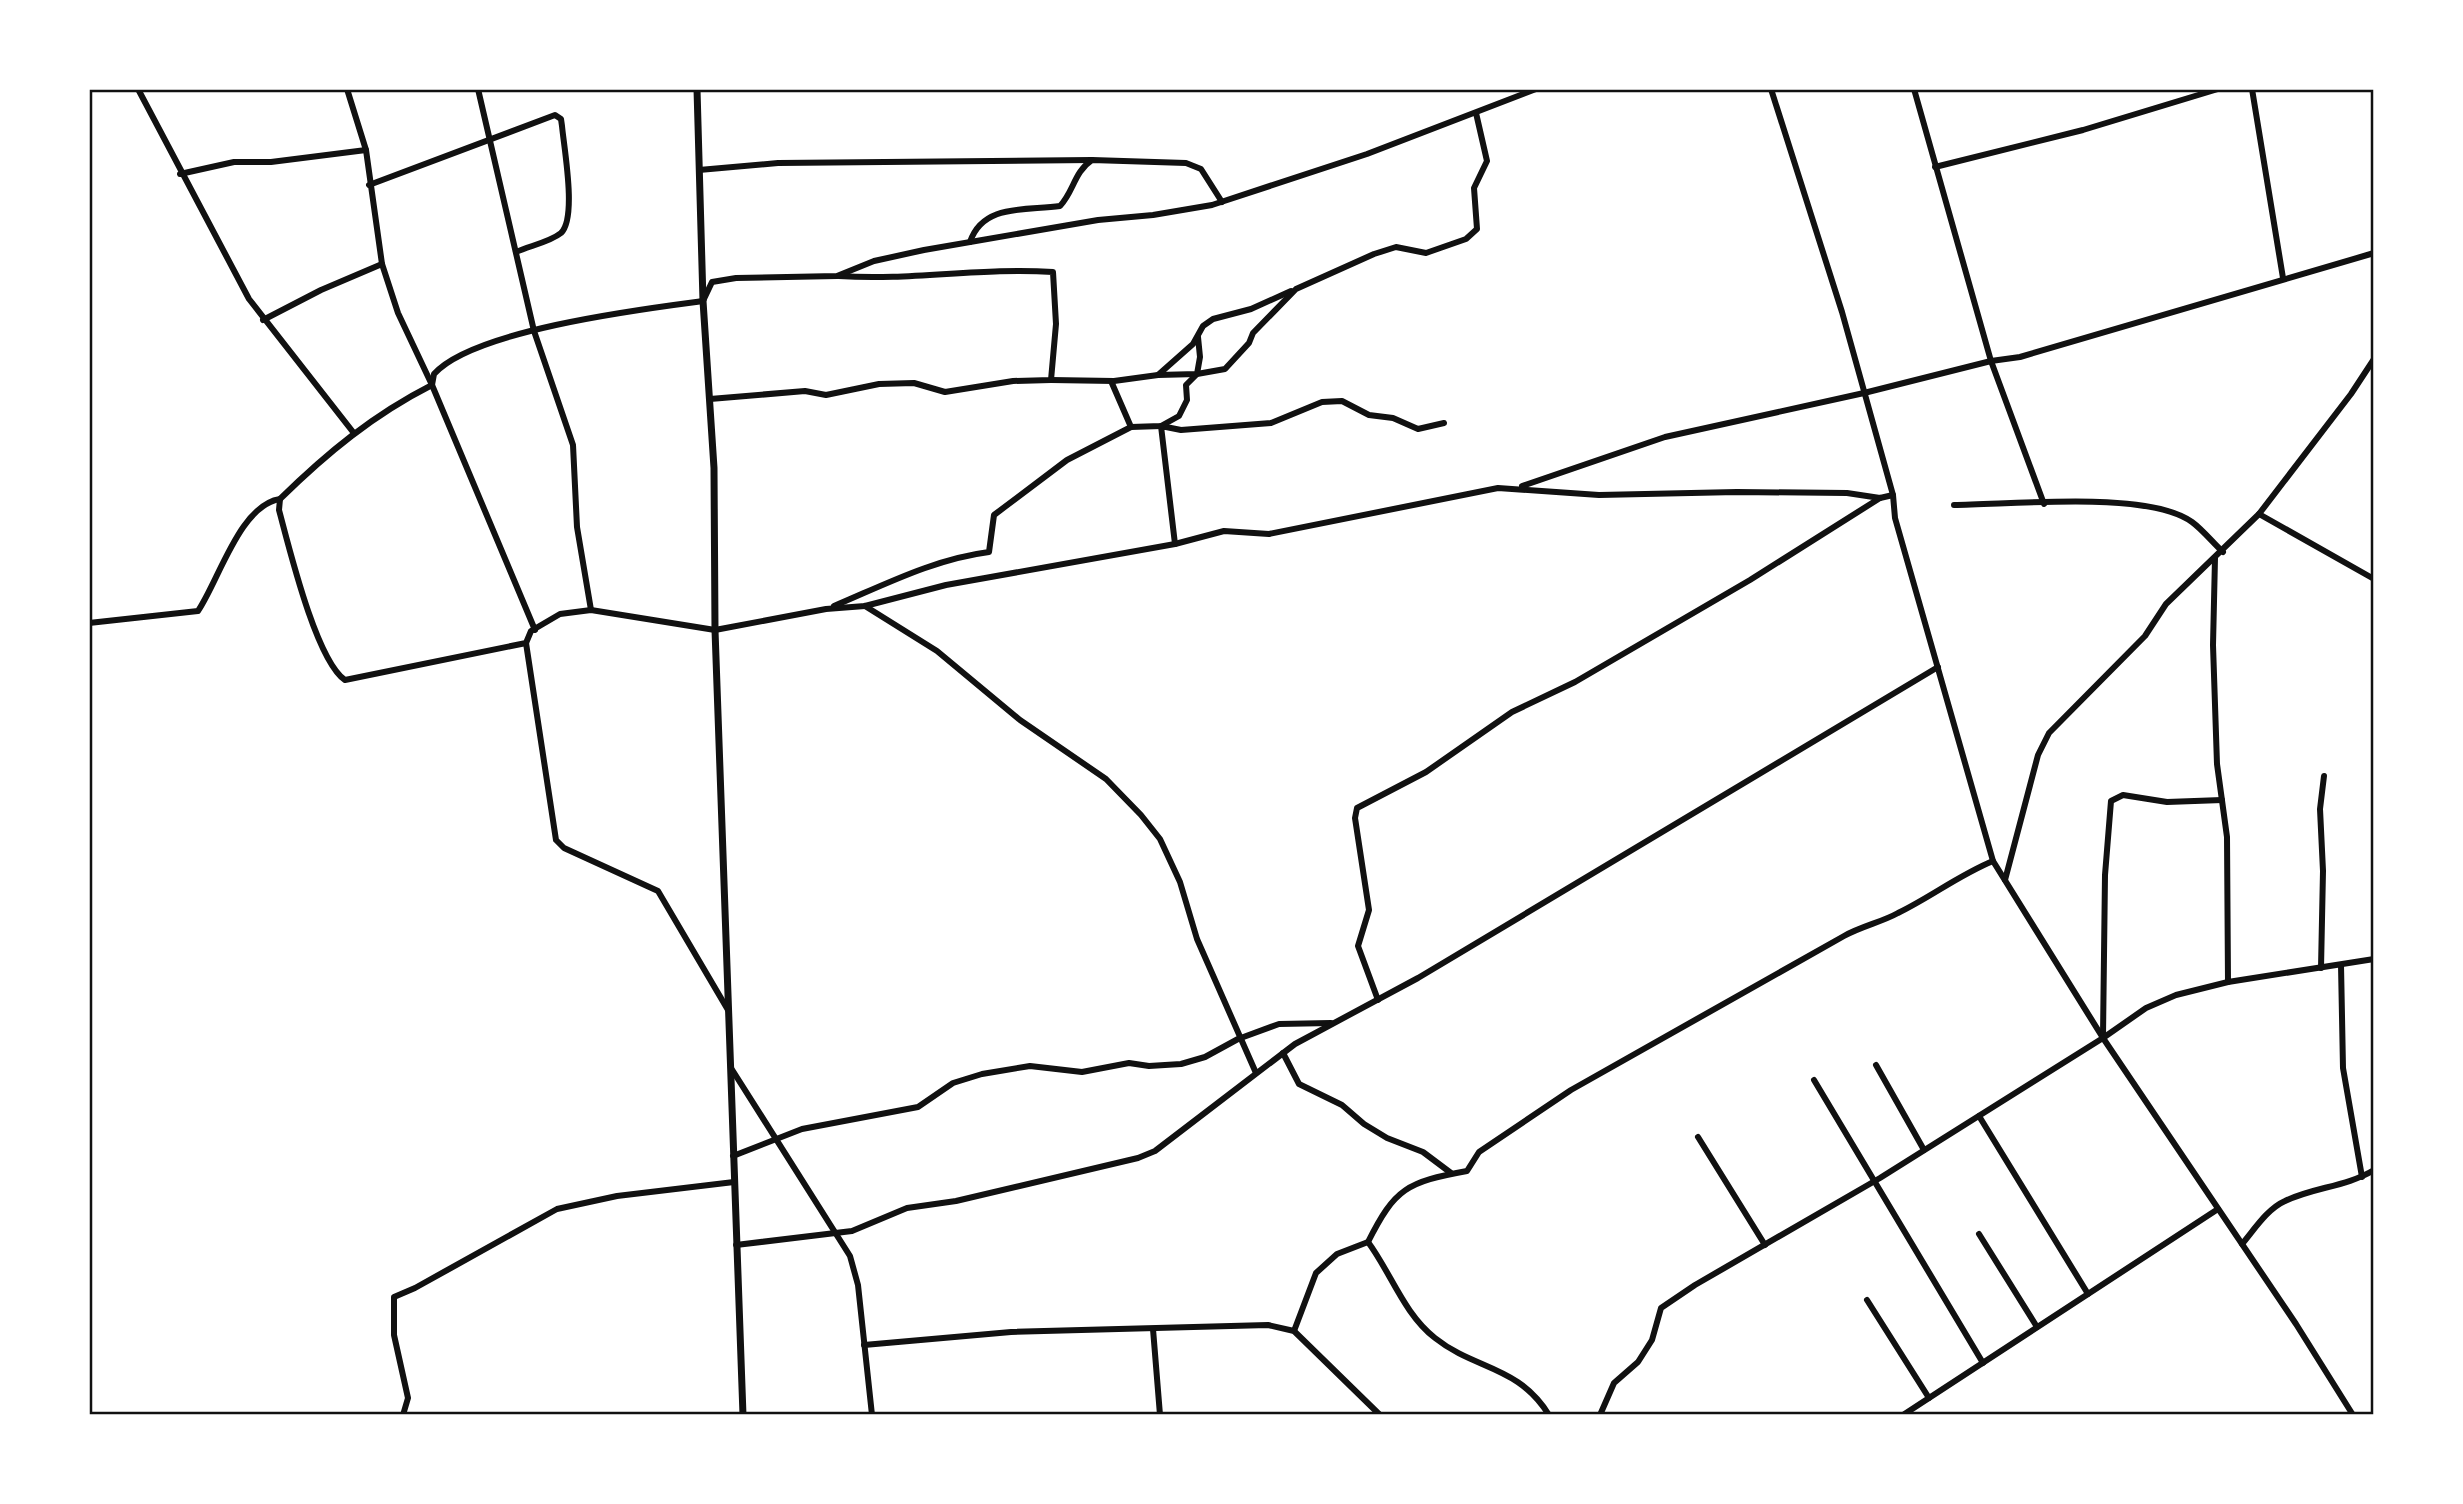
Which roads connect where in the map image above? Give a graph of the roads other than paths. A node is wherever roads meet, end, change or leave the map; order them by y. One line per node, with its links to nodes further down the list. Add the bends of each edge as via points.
1 (138, 89): 16 (street)
2 (347, 89): 12 (street)
3 (478, 89): 11 (street)
4 (697, 89): 15 (street)
5 (1536, 89): 10 (street)
6 (1771, 89): 37 (street)
7 (1914, 89): 14 (street)
8 (2218, 89): 14 (street, via 2083,130)
9 (2252, 89): 24 (street)
10 (1476, 113): 18 (street); 25 (street, via 1487,161 1474,188 1478,223 1474,233 1426,253 1396,247)
11 (489, 139): 17 (street); 20 (street); 20 (street, via 543,118 555,115 561,119 569,211 566,226 559,234)
12 (366, 150): 16 (street, via 234,162); 17 (street)
13 (1092, 160): 15 (street, via 806,162); 18 (street, via 1186,163 1201,169); 19 (street, via 1082,167 1060,206 993,214 975,229)
14 (1935, 167): 31 (street)
15 (699, 170): 26 (street)
16 (180, 174): 27 (street)
17 (369, 185): 22 (street)
18 (1222, 202): 19 (street)
19 (970, 242): 23 (street, via 874,261)
20 (516, 252): 28 (street)
21 (2374, 253): 24 (street)
22 (382, 264): 27 (street); 36 (street, via 398,313)
23 (837, 276): 26 (street, via 712,282); 34 (street, via 1053,272 1056,312)
24 (2283, 278): 31 (street, via 2020,357)
25 (1296, 289): 29 (street, via 1251,309 1213,319); 32 (street, via 1225,369)
26 (703, 301): 28 (street, via 584,318); 38 (street)
27 (263, 320): 42 (street)
28 (534, 331): 36 (street, via 458,355 434,373); 56 (street, via 573,445 577,527)
29 (1198, 337): 32 (street); 33 (street)
30 (2374, 359): 49 (street)
31 (1991, 361): 37 (street); 47 (street)
32 (1196, 374): 33 (street); 40 (street, via 1186,385 1187,400 1179,416)
33 (1158, 375): 35 (street)
34 (1051, 380): 35 (street); 38 (street, via 945,392 914,383 826,395 805,391)
35 (1111, 381): 41 (street)
36 (432, 385): 42 (street); 58 (street)
37 (1864, 393): 43 (street, via 1665,437); 44 (street)
38 (710, 398): 59 (street)
39 (1444, 423): 40 (street, via 1418,429 1393,418 1369,415 1342,401 1322,402 1261,424 1181,430)
40 (1161, 426): 41 (street); 50 (street)
41 (1131, 427): 55 (street, via 1067,460 994,515 989,552 924,569)
42 (353, 432): 46 (street)
43 (1519, 487): 45 (street, via 1599,495 1847,493); 50 (street, via 1269,534 1224,531)
44 (1893, 495): 45 (street); 61 (street, via 1895,519)
45 (1881, 498): 70 (street, via 1658,634 1512,712 1426,772 1357,808 1369,910 1358,946)
46 (280, 499): 57 (street, via 270,501 243,526 198,611); 60 (street, via 279,510 321,644 345,680)
47 (2044, 504): 48 (street); 51 (street, via 2162,510 2192,522)
48 (1954, 505)
49 (2259, 514): 51 (street); 53 (street)
50 (1175, 544): 54 (street, via 1036,567)
51 (2223, 552): 52 (street)
52 (2215, 558): 63 (street, via 2213,645); 65 (street, via 2166,604 2145,636 2042,743)
53 (2374, 579)
54 (865, 606): 55 (street); 74 (street, via 937,651 1020,720 1106,779 1141,815 1160,839 1180,882 1197,939)
55 (826, 609): 59 (street)
56 (591, 610): 58 (street, via 560,614); 59 (street)
57 (89, 623)
58 (535, 630): 60 (street)
59 (715, 630): 71 (street)
60 (526, 643): 71 (street, via 556,840 564,849 659,891)
61 (1938, 667): 64 (street); 70 (street)
62 (2323, 776): 68 (street)
63 (2222, 800): 69 (street, via 2227,838); 73 (street, via 2167,802 2123,795 2111,801 2105,875)
64 (1993, 861): 65 (street); 86 (street, via 1962,873 1894,915 1843,936 1599,1073 1486,1147 1467,1171)
65 (2005, 880): 73 (street)
66 (2374, 959): 67 (street)
67 (2341, 965): 68 (street); 87 (street, via 2343,1068)
68 (2321, 968): 69 (street)
69 (2228, 982): 73 (street, via 2146,1008)
70 (1378, 1000): 72 (street)
71 (728, 1010): 77 (street)
72 (1333, 1023): 74 (street, via 1279,1024); 75 (street)
73 (2103, 1038): 80 (street); 90 (street)
74 (1238, 1039): 78 (street); 82 (street, via 1205,1057 1181,1063 1129,1063 1082,1072 1030,1066 982,1074 953,1083 918,1107 802,1129)
75 (1283, 1053): 78 (street); 86 (street, via 1300,1084 1342,1105 1387,1138 1423,1152)
76 (1876, 1065): 83 (street)
77 (730, 1067): 82 (street); 84 (street)
78 (1256, 1073): 91 (street, via 1146,1155 957,1201 907,1208)
79 (1814, 1080): 89 (street)
80 (1979, 1116): 83 (street); 97 (street)
81 (1698, 1137): 96 (street)
82 (774, 1140): 84 (street); 91 (street)
83 (1924, 1150): 89 (street)
84 (733, 1156): 88 (street)
85 (2374, 1170): 87 (street)
86 (1451, 1173): 93 (street, via 1398,1194)
87 (2362, 1177): 94 (street, via 2286,1200)
88 (734, 1182): 95 (street); 105 (street, via 617,1196 557,1209 398,1294 394,1297 394,1335 408,1398)
89 (1872, 1182): 96 (street); 103 (street)
90 (2218, 1209): 94 (street); 97 (street)
91 (838, 1234): 95 (street); 102 (street, via 858,1285)
92 (1979, 1234): 99 (street)
93 (1368, 1242): 101 (street, via 1337,1254 1316,1273); 110 (street, via 1409,1309 1435,1338 1515,1379)
94 (2242, 1244): 113 (street)
95 (736, 1245): 106 (street)
96 (1765, 1245): 111 (street, via 1661,1308 1652,1340 1638,1363 1614,1383)
97 (2088, 1294): 99 (street)
98 (1867, 1300): 104 (street)
99 (2037, 1327): 103 (street)
100 (1153, 1329): 101 (street, via 1268,1325); 102 (street, via 1011,1332); 108 (street)
101 (1294, 1331): 109 (street)
102 (864, 1345): 107 (street)
103 (1983, 1363): 104 (street)
104 (1929, 1398): 112 (street)
105 (403, 1415)
106 (743, 1415)
107 (872, 1415)
108 (1160, 1415)
109 (1380, 1415)
110 (1549, 1415)
111 (1600, 1415)
112 (1903, 1415)
113 (2353, 1415)

